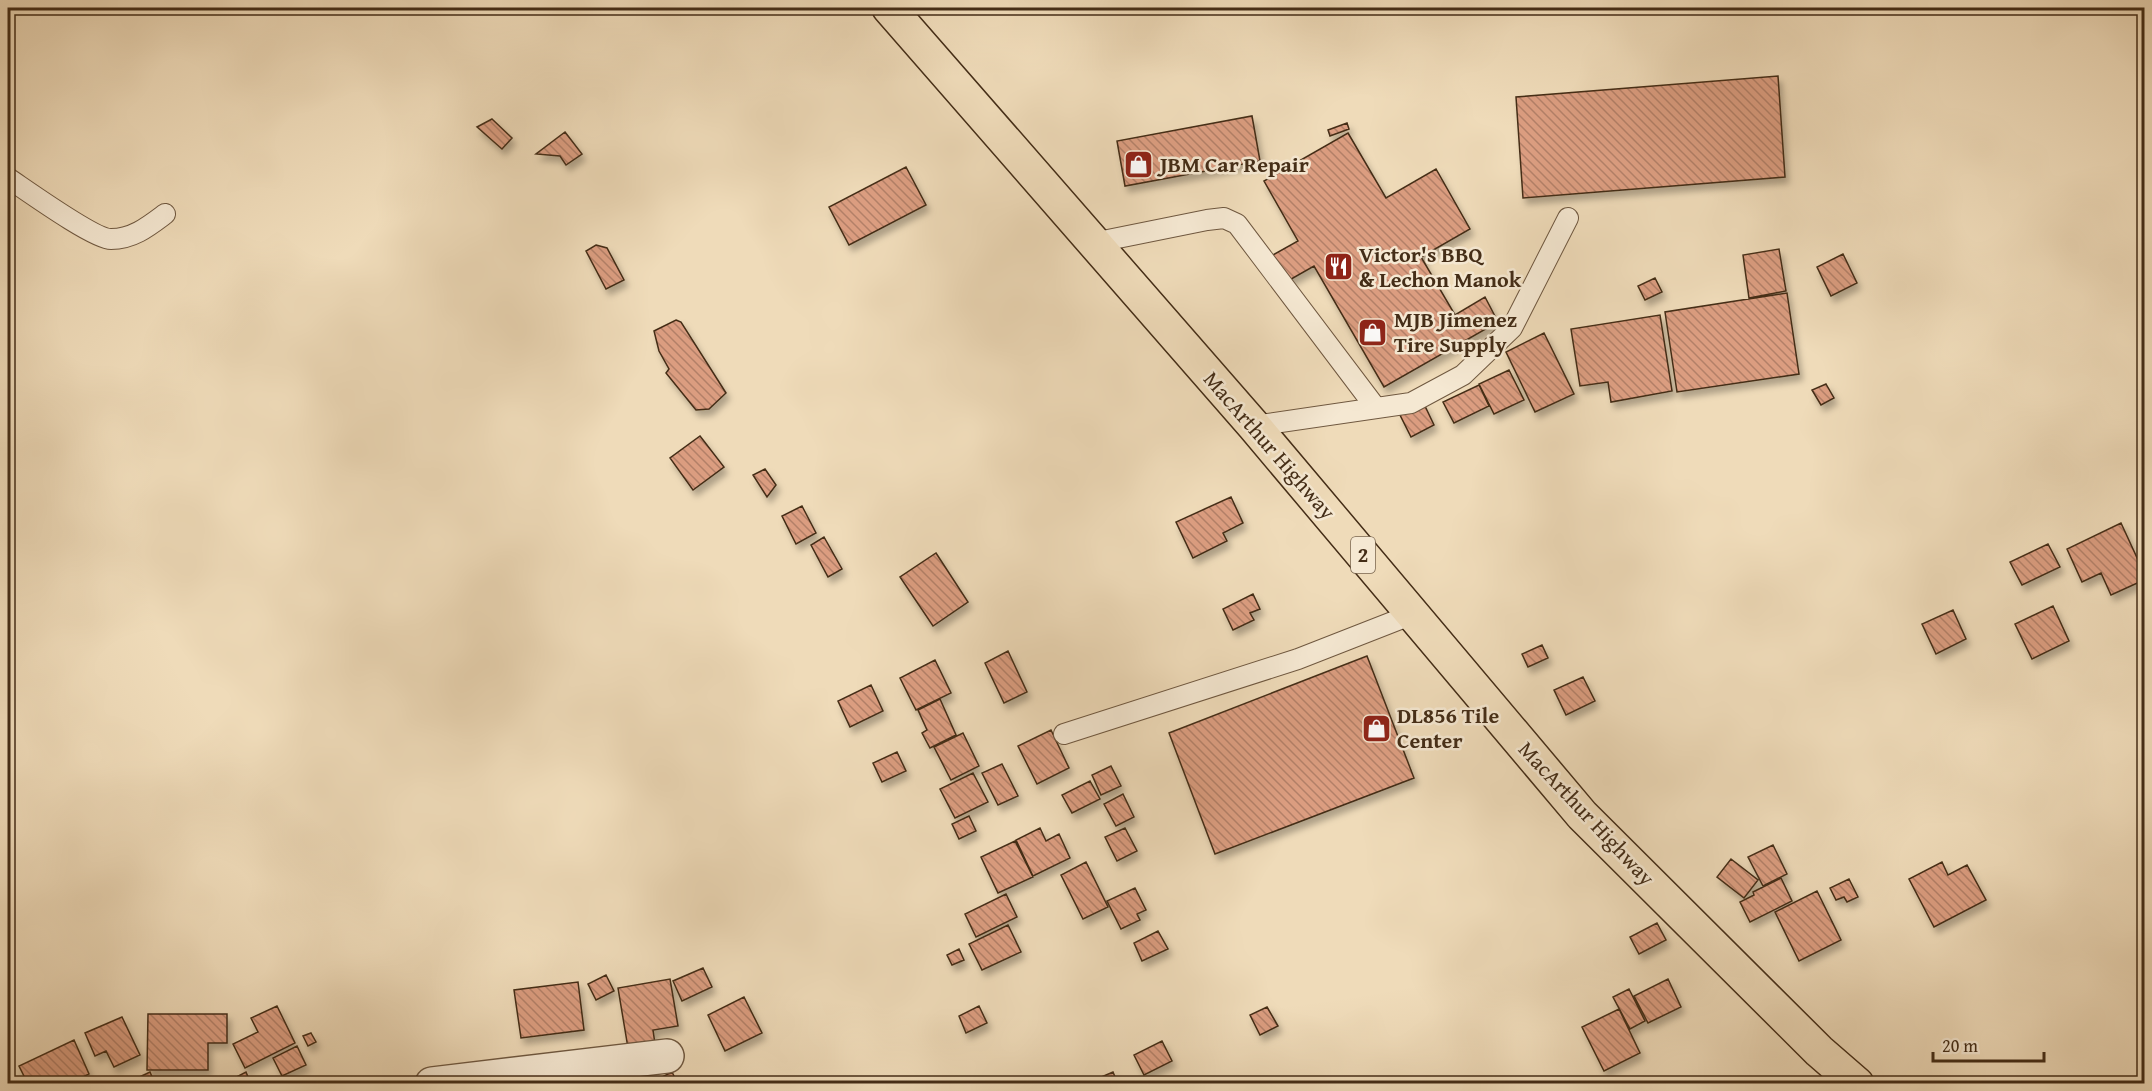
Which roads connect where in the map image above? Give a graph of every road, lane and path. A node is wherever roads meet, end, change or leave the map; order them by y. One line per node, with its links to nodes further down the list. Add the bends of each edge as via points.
1 (889, 8): 5 (highway, MacArthur Highway / 2)
2 (8, 178): 3 (lane, via 76,223 110,239 138,234)
3 (165, 214)
4 (1568, 218): 6 (lane, via 1512,328 1463,375 1411,403)
5 (1093, 243): 6 (lane, via 1207,220 1224,218 1237,224); 7 (highway, MacArthur Highway / 2)
6 (1376, 408): 7 (lane)
7 (1254, 426): 8 (highway, MacArthur Highway / 2)
8 (1413, 614): 9 (lane, via 1298,659); 12 (highway, MacArthur Highway / 2, via 1582,815 1819,1051)
9 (1064, 734)
10 (666, 1056): 11 (street)
11 (432, 1083)
12 (1857, 1083)

